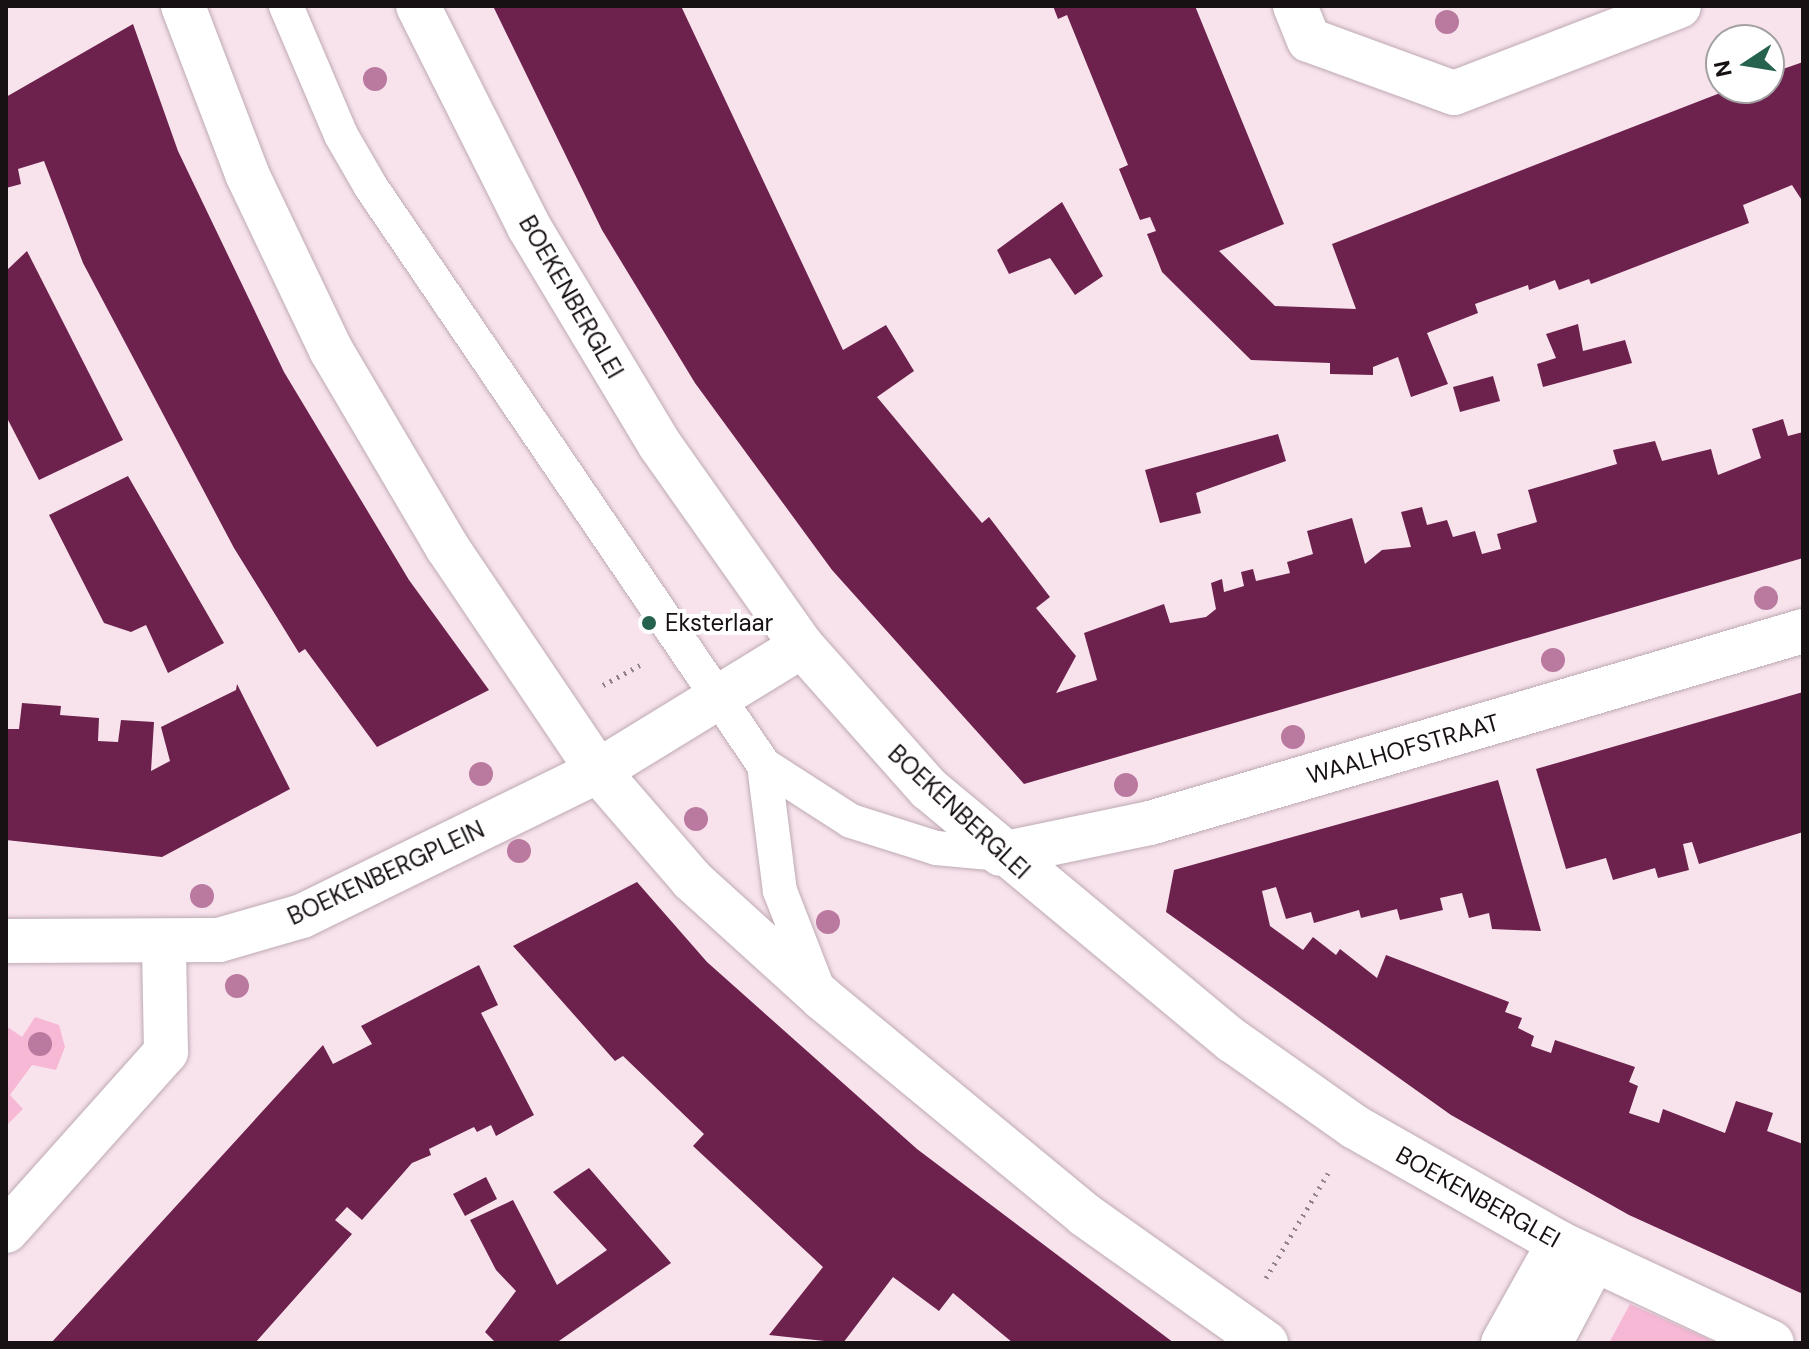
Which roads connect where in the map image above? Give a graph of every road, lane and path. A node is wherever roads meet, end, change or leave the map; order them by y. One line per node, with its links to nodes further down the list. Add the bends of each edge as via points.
1 (183, 6): 12 (street, via 247,174 331,350 447,547)
2 (286, 6): 10 (lane, via 341,135 371,187)
3 (418, 6): 7 (street, BOEKENBERGLEI, via 587,330)
4 (1295, 6): 5 (street, via 1309,40 1454,93)
5 (1679, 6)
6 (1803, 631): 13 (street, WAALHOFSTRAAT, via 1150,823)
7 (802, 646): 10 (street, BOEKENBERGPLEIN); 13 (street, BOEKENBERGLEI, via 867,724)
8 (649, 659): 9 (path, via 609,687)
9 (597, 684)
10 (719, 698): 11 (lane); 12 (street, BOEKENBERGPLEIN)
11 (764, 765): 13 (lane, via 851,821 936,848); 16 (lane, via 780,891)
12 (598, 771): 15 (street, BOEKENBERGPLEIN, via 302,916 232,937); 16 (street, via 692,880)
13 (1001, 854): 17 (street, BOEKENBERGLEI, via 1233,1041)
14 (6, 941): 15 (street, BOEKENBERGPLEIN)
15 (164, 944): 18 (street, via 166,1052)
16 (822, 998): 20 (street, via 1001,1148)
17 (1355, 1127): 19 (street, BOEKENBERGLEI); 20 (path)
18 (6, 1231)
19 (1576, 1252): 21 (street); 22 (street); 23 (street, BOEKENBERGLEI)
20 (1252, 1334)
21 (1503, 1343)
22 (1550, 1343)
23 (1772, 1343)

